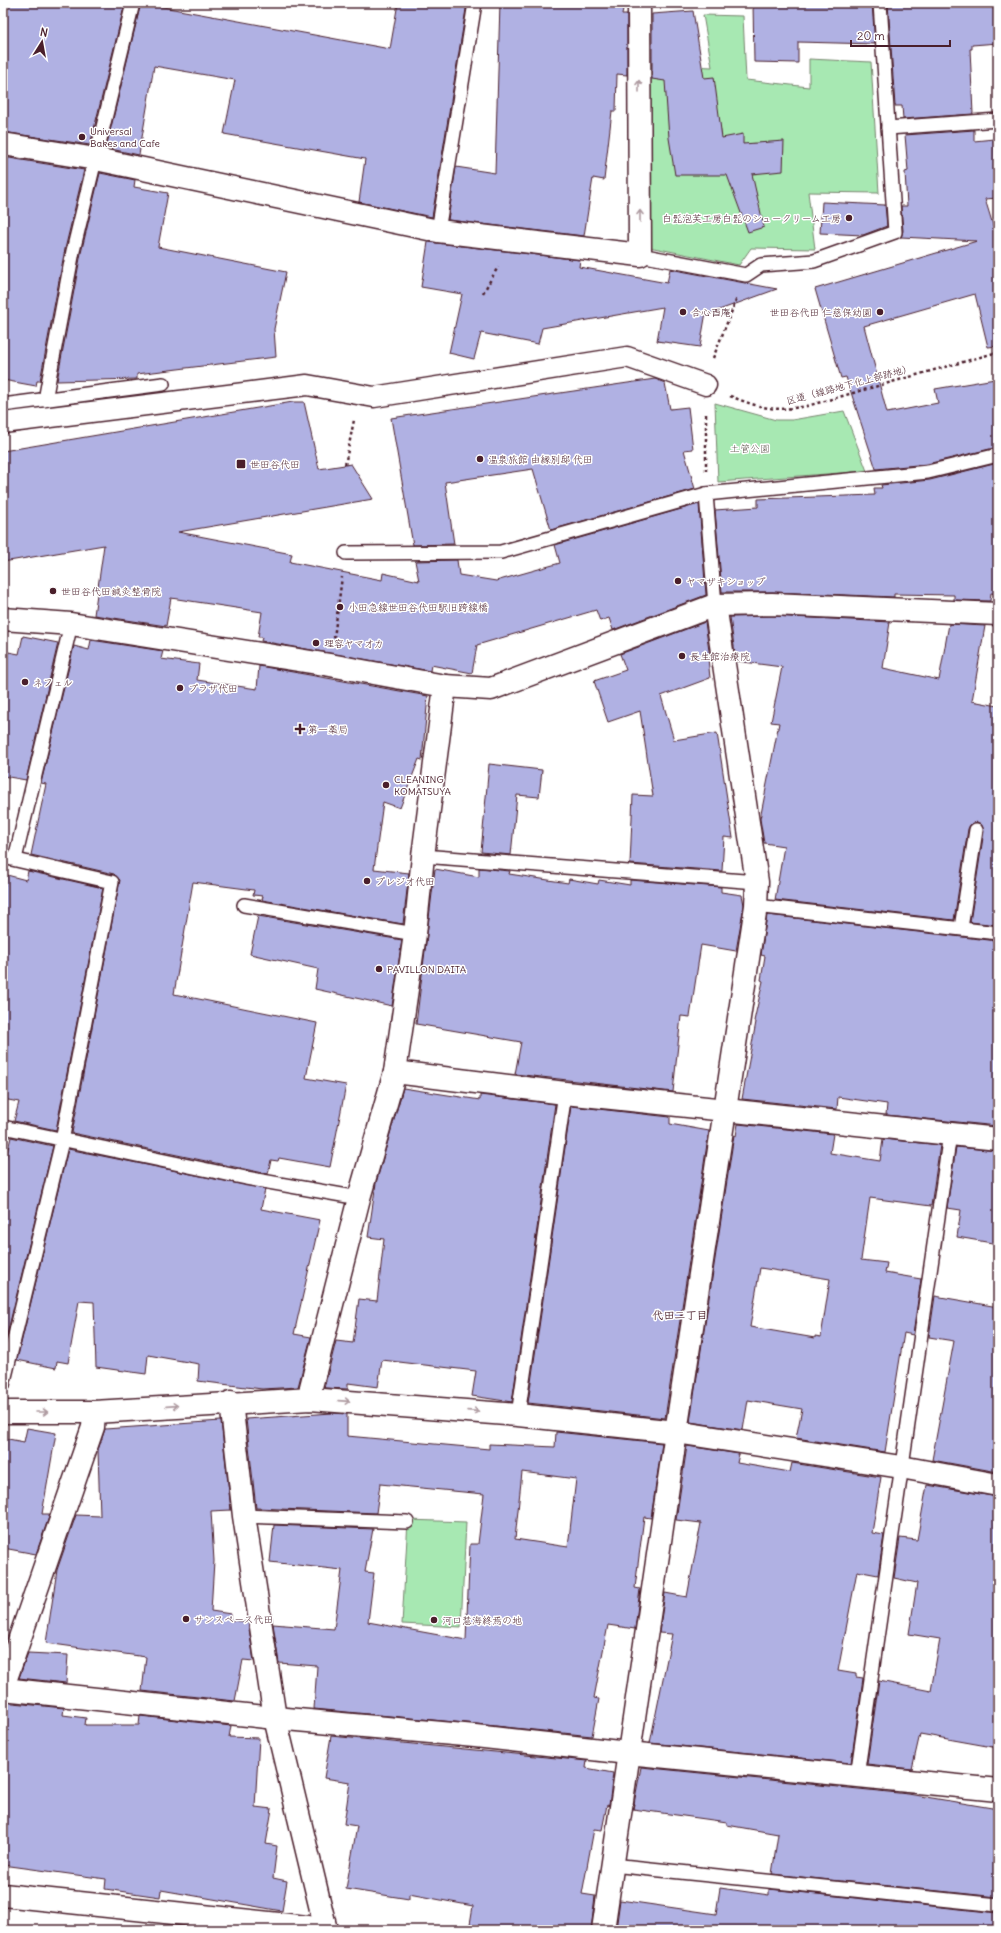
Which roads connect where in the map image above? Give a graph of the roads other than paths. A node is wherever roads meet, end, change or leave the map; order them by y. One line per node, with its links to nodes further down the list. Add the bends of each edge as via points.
1 (133, 3): 8 (lane)
2 (475, 3): 9 (lane)
3 (639, 3): 10 (street, one-way to 3)
4 (880, 3): 6 (lane)
5 (998, 120): 6 (lane)
6 (888, 128): 10 (lane, via 895,232 814,261 761,265 746,275)
7 (3, 144): 8 (street)
8 (96, 159): 9 (street); 13 (lane, via 73,251)
9 (438, 230): 10 (street)
10 (640, 255)
11 (163, 384): 13 (lane)
12 (706, 385): 15 (street, via 627,357 374,397 307,385)
13 (45, 400): 14 (lane)
14 (3, 405)
15 (3, 423)
16 (998, 455): 17 (lane, via 928,472)
17 (706, 494): 18 (lane, via 501,552); 19 (lane)
18 (346, 553)
19 (715, 605): 20 (street, via 772,604); 23 (street, via 491,689); 27 (street)
20 (998, 614)
21 (3, 619): 22 (street)
22 (71, 624): 23 (street, via 330,664); 26 (lane)
23 (445, 686): 25 (street)
24 (976, 830): 30 (lane)
25 (423, 856): 27 (lane); 32 (street)
26 (9, 858): 39 (lane, via 112,882)
27 (757, 882): 29 (street)
28 (244, 905): 32 (lane)
29 (756, 906): 30 (lane); 35 (street)
30 (961, 928): 31 (lane)
31 (998, 933)
32 (416, 934): 33 (street)
33 (396, 1072): 34 (street); 40 (street)
34 (565, 1093): 35 (street); 46 (lane)
35 (726, 1110): 37 (street); 47 (street)
36 (3, 1127): 39 (lane)
37 (950, 1134): 38 (street); 48 (lane)
38 (998, 1139)
39 (62, 1141): 40 (lane); 41 (lane)
40 (359, 1198): 42 (street)
41 (3, 1385)
42 (310, 1399): 43 (street); 46 (street, one-way to 46)
43 (231, 1402): 45 (street, one-way to 43); 50 (street)
44 (3, 1412): 45 (street, one-way to 45)
45 (94, 1412): 52 (street, via 93,1426)
46 (518, 1415): 47 (street)
47 (676, 1432): 48 (street); 54 (street)
48 (901, 1467): 49 (street); 55 (lane)
49 (998, 1485)
50 (244, 1516): 51 (lane); 53 (street)
51 (407, 1522)
52 (3, 1688): 53 (street)
53 (275, 1718): 54 (street); 60 (street)
54 (628, 1753): 55 (street); 57 (street)
55 (857, 1776): 56 (street)
56 (998, 1790)
57 (612, 1865): 59 (lane); 61 (street)
58 (3, 1895): 60 (street)
59 (998, 1905)
60 (330, 1930)
61 (603, 1930)

